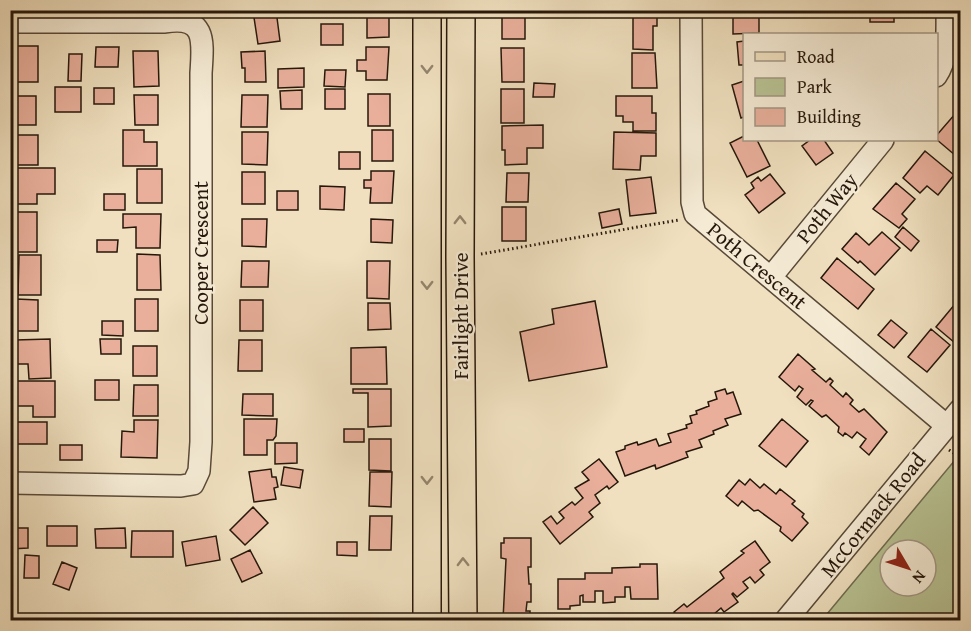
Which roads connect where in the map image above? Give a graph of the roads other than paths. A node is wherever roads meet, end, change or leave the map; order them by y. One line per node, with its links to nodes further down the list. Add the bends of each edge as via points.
1 (427, 10): 12 (main road, Fairlight Drive, one-way to 12)
2 (461, 10): 13 (main road, Fairlight Drive, one-way to 2)
3 (692, 10): 8 (street, Poth Crescent, via 693,212)
4 (947, 10): 6 (street, via 945,58)
5 (10, 22): 11 (street, Cooper Crescent, via 179,20 193,24 203,40 199,471 193,483 181,486)
6 (938, 73)
7 (883, 141): 8 (street, Poth Way)
8 (771, 277): 10 (street, Poth Crescent)
9 (960, 410): 10 (street, McCormack Road)
10 (947, 426): 14 (street, McCormack Road)
11 (10, 483)
12 (427, 621)
13 (463, 621)
14 (786, 621)

